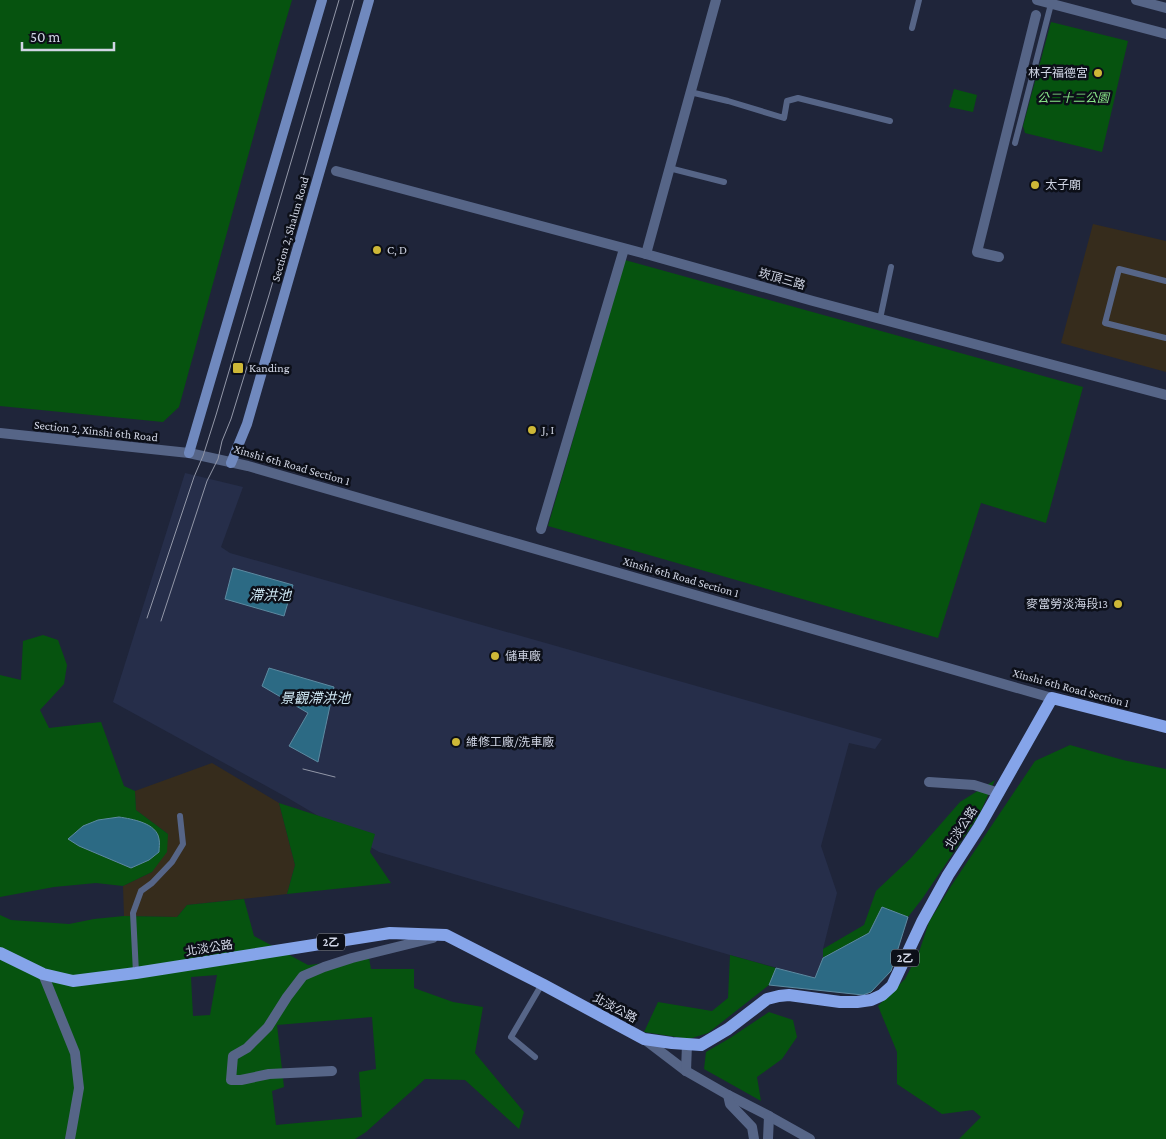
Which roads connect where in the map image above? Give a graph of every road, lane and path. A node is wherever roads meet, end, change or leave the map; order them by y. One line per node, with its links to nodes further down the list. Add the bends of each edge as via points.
1 (322, 0): 27 (street)
2 (370, 0): 28 (street, Section 2, Shalun Road, via 247,424)
3 (716, 0): 12 (street)
4 (919, 0): 10 (lane)
5 (1037, 0): 7 (street)
6 (1136, 0): 8 (street)
7 (1051, 4): 11 (street); 14 (lane)
8 (1166, 8)
9 (1036, 15): 20 (street, via 978,252)
10 (912, 28)
11 (1166, 34)
12 (690, 92): 13 (lane, via 784,118 788,101 798,98); 15 (street)
13 (890, 121)
14 (1015, 144)
15 (669, 168): 17 (lane); 19 (street)
16 (336, 171): 18 (street, 崁頂三路)
17 (724, 182)
18 (624, 248): 19 (street, 崁頂三路); 29 (street)
19 (646, 254): 23 (street, 崁頂三路)
20 (999, 257)
21 (891, 267): 23 (lane)
22 (1166, 281): 24 (lane, via 1119,269 1105,323)
23 (880, 319): 25 (street, 崁頂三路)
24 (1166, 338)
25 (1166, 395)
26 (0, 433): 27 (street, Section 2, Xinshi 6th Road)
27 (189, 453): 28 (street, Xinshi 6th Road Section 1)
28 (231, 463): 30 (street, Xinshi 6th Road Section 1)
29 (541, 529)
30 (1052, 698): 31 (main road, Xinshi 6th Road Section 1); 33 (main road, 北淡公路 / 2乙)
31 (1166, 727)
32 (929, 782): 33 (street, via 974,785)
33 (999, 794): 41 (main road, 北淡公路 / 2乙, via 948,875 892,986 882,995 857,1002 789,995 767,999 728,1030 701,1045)
34 (180, 816): 37 (lane, via 183,844 172,862 141,891 134,913)
35 (446, 935): 37 (main road, 北淡公路 / 2乙, via 390,933); 39 (main road, 北淡公路 / 2乙); 43 (street, via 352,958 303,976 268,1027 247,1048 233,1056 232,1080 269,1074)
36 (0, 953): 38 (main road, 北淡公路 / 2乙)
37 (136, 973): 38 (main road, 北淡公路 / 2乙, via 73,981)
38 (43, 974): 47 (street, via 75,1053 79,1088)
39 (542, 984): 40 (main road, 北淡公路 / 2乙); 42 (lane, via 511,1037)
40 (644, 1040): 41 (main road, 北淡公路 / 2乙); 44 (street)
41 (687, 1044): 44 (street)
42 (535, 1057)
43 (332, 1071)
44 (686, 1071): 45 (street)
45 (728, 1095): 46 (street); 48 (street, via 730,1104 752,1127)
46 (769, 1116): 49 (street); 50 (street)
47 (70, 1139)
48 (754, 1139)
49 (768, 1139)
50 (810, 1139)

